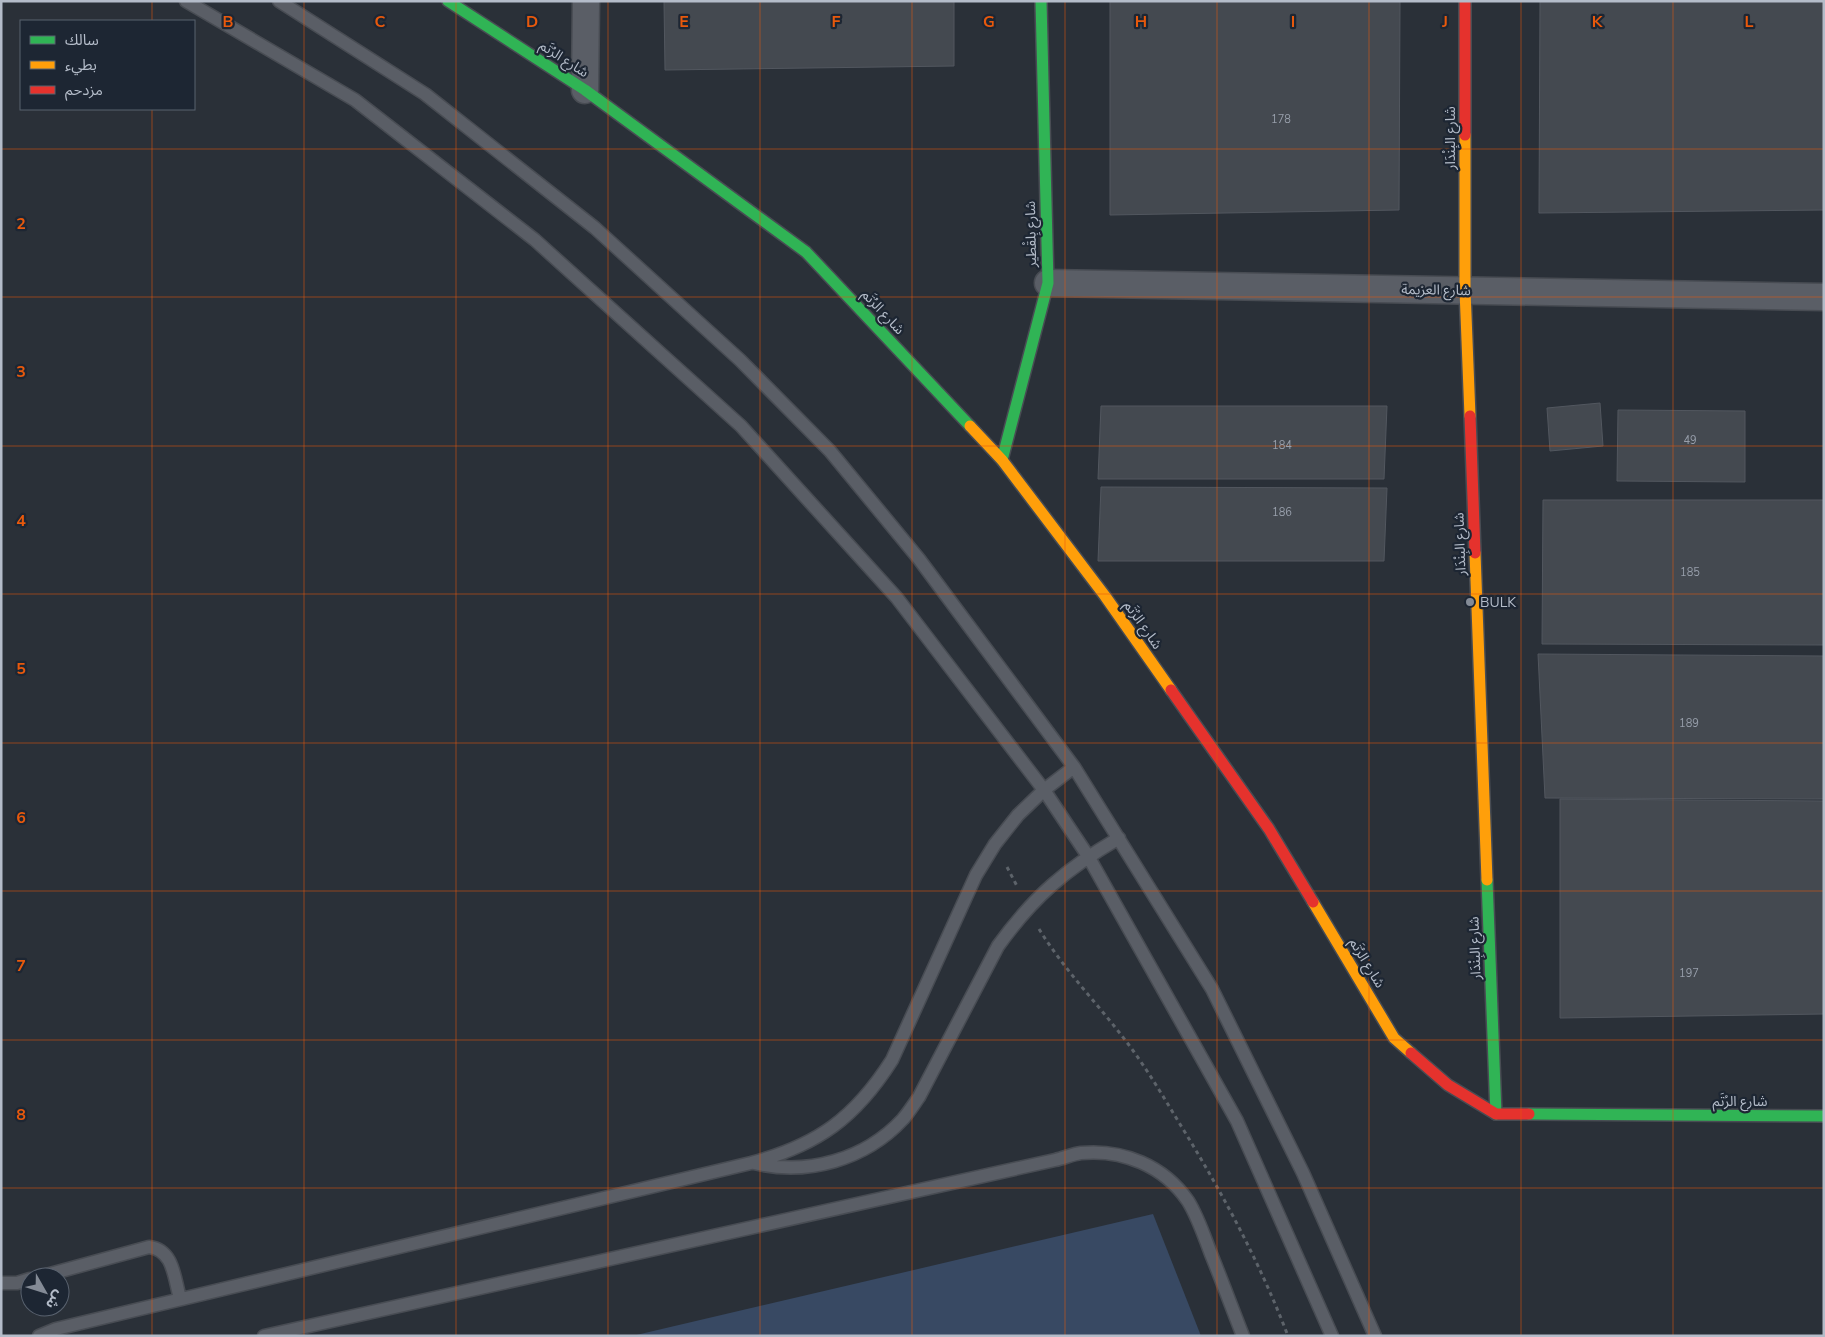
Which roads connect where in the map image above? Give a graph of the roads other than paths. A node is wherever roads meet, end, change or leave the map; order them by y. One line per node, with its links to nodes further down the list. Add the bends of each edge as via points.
1 (186, 1): 13 (lane, via 355,100 535,240 741,426 897,598)
2 (279, 1): 12 (lane, via 425,94 595,228 740,360 830,451 919,559)
3 (448, 1): 7 (street, شارع الرُتَم)
4 (586, 1): 7 (street)
5 (1041, 1): 8 (street, شارع بِلقْطير)
6 (1464, 1): 9 (street, شارع البِنْدَار)
7 (585, 90): 11 (street, شارع الرُتَم, via 806,252)
8 (1048, 283): 9 (street, شارع العزيمة); 11 (street, شارع بِلقْطير)
9 (1466, 290): 10 (street, شارع العزيمة); 16 (street, شارع البِنْدَار)
10 (1824, 297)
11 (1002, 460): 16 (street, شارع الرُتَم, via 1105,596 1269,829 1394,1038 1448,1085)
12 (1074, 767): 13 (lane); 14 (lane)
13 (1044, 790): 15 (lane); 18 (lane, via 1018,815 976,875 892,1060 878,1082 861,1103 820,1136 797,1148)
14 (1119, 838): 15 (lane); 27 (lane, via 1212,989 1304,1173)
15 (1088, 856): 18 (lane, via 1046,888 998,946 919,1097 902,1120 856,1153 830,1163 774,1168); 26 (lane, via 1237,1121)
16 (1496, 1114): 17 (street, شارع الرُتَم)
17 (1824, 1116)
18 (751, 1162): 22 (lane)
19 (70, 1269): 22 (lane, via 149,1247 157,1248 168,1257)
20 (20, 1282): 21 (lane)
21 (1, 1283)
22 (180, 1298): 23 (lane)
23 (38, 1336)
24 (264, 1336): 25 (lane, via 1080,1153 1104,1152 1129,1157 1152,1167 1172,1182 1188,1201)
25 (1243, 1336)
26 (1332, 1336)
27 (1375, 1336)

